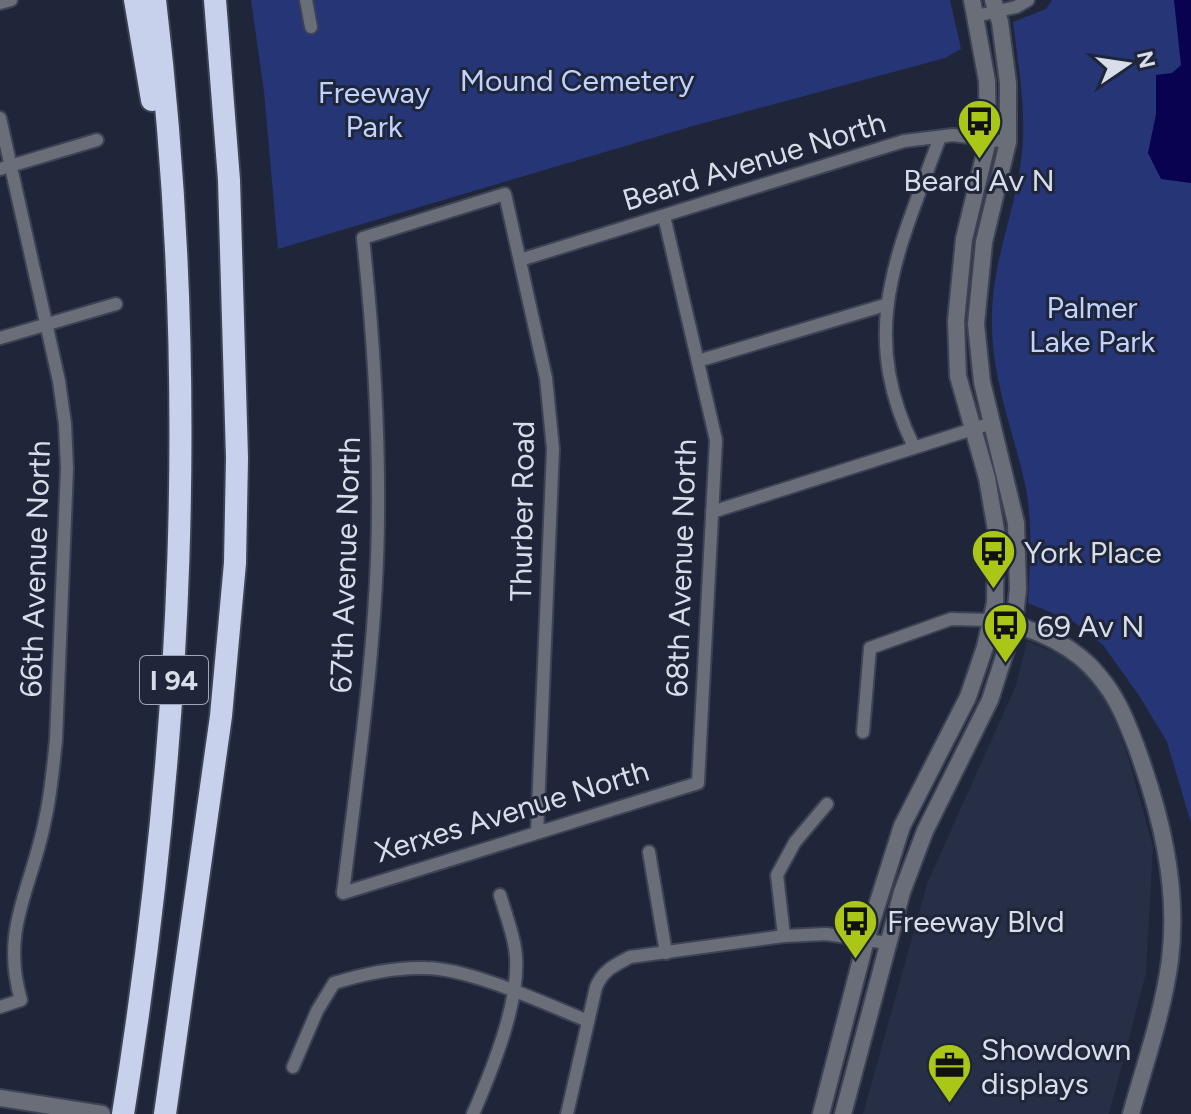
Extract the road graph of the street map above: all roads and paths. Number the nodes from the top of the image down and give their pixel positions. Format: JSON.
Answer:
{"nodes":[{"id":1,"x":11,"y":0,"type":"edge"},
{"id":2,"x":135,"y":0,"type":"edge"},
{"id":3,"x":155,"y":0,"type":"edge"},
{"id":4,"x":202,"y":0,"type":"edge"},
{"id":5,"x":215,"y":0,"type":"edge"},
{"id":6,"x":306,"y":0,"type":"edge"},
{"id":7,"x":1028,"y":0,"type":"edge"},
{"id":8,"x":0,"y":3,"type":"edge"},
{"id":9,"x":995,"y":6,"type":"edge"},
{"id":10,"x":974,"y":8,"type":"edge"},
{"id":11,"x":311,"y":27,"type":"dead end"},
{"id":12,"x":0,"y":118,"type":"edge"},
{"id":13,"x":940,"y":137,"type":"junction"},
{"id":14,"x":97,"y":140,"type":"dead end"},
{"id":15,"x":988,"y":140,"type":"junction"},
{"id":16,"x":1008,"y":142,"type":"junction"},
{"id":17,"x":6,"y":168,"type":"edge"},
{"id":18,"x":505,"y":194,"type":"joint"},
{"id":19,"x":664,"y":216,"type":"junction"},
{"id":20,"x":175,"y":244,"type":"junction"},
{"id":21,"x":520,"y":260,"type":"junction"},
{"id":22,"x":231,"y":267,"type":"junction"},
{"id":23,"x":116,"y":304,"type":"dead end"},
{"id":24,"x":885,"y":305,"type":"junction"},
{"id":25,"x":47,"y":323,"type":"junction"},
{"id":26,"x":0,"y":338,"type":"edge"},
{"id":27,"x":698,"y":361,"type":"junction"},
{"id":28,"x":992,"y":423,"type":"junction"},
{"id":29,"x":972,"y":429,"type":"junction"},
{"id":30,"x":914,"y":447,"type":"junction"},
{"id":31,"x":712,"y":512,"type":"junction"},
{"id":32,"x":992,"y":620,"type":"junction"},
{"id":33,"x":1014,"y":625,"type":"junction"},
{"id":34,"x":863,"y":732,"type":"dead end"},
{"id":35,"x":698,"y":783,"type":"joint"},
{"id":36,"x":827,"y":804,"type":"dead end"},
{"id":37,"x":537,"y":833,"type":"junction"},
{"id":38,"x":649,"y":852,"type":"dead end"},
{"id":39,"x":343,"y":893,"type":"joint"},
{"id":40,"x":500,"y":895,"type":"dead end"},
{"id":41,"x":784,"y":936,"type":"junction"},
{"id":42,"x":866,"y":940,"type":"junction"},
{"id":43,"x":887,"y":943,"type":"junction"},
{"id":44,"x":666,"y":953,"type":"junction"},
{"id":45,"x":515,"y":992,"type":"junction"},
{"id":46,"x":0,"y":1007,"type":"edge"},
{"id":47,"x":588,"y":1021,"type":"junction"},
{"id":48,"x":293,"y":1067,"type":"dead end"},
{"id":49,"x":0,"y":1098,"type":"edge"},
{"id":50,"x":102,"y":1114,"type":"edge"},
{"id":51,"x":123,"y":1114,"type":"edge"},
{"id":52,"x":165,"y":1114,"type":"edge"},
{"id":53,"x":473,"y":1114,"type":"edge"},
{"id":54,"x":567,"y":1114,"type":"edge"},
{"id":55,"x":821,"y":1114,"type":"edge"},
{"id":56,"x":843,"y":1114,"type":"edge"},
{"id":57,"x":1131,"y":1114,"type":"edge"}],
"edges":[{"from":1,"to":8,"type":"street"},
{"from":2,"to":20,"type":"highway"},
{"from":3,"to":20,"type":"highway","number":"I 94"},
{"from":4,"to":22,"type":"highway","number":"I 94"},
{"from":5,"to":22,"type":"highway"},
{"from":6,"to":11,"type":"street"},
{"from":7,"to":9,"type":"street"},
{"from":9,"to":10,"type":"street"},
{"from":9,"to":16,"type":"street"},
{"from":10,"to":15,"type":"street"},
{"from":12,"to":17,"type":"street","name":"66th Avenue North"},
{"from":13,"to":15,"type":"street","name":"Beard Avenue North"},
{"from":13,"to":19,"type":"street","name":"Beard Avenue North"},
{"from":13,"to":24,"type":"street"},
{"from":14,"to":17,"type":"street"},
{"from":15,"to":16,"type":"street","name":"Beard Avenue North"},
{"from":15,"to":29,"type":"street"},
{"from":16,"to":28,"type":"street"},
{"from":17,"to":25,"type":"street","name":"66th Avenue North"},
{"from":18,"to":21,"type":"street","name":"Thurber Road"},
{"from":18,"to":39,"type":"street","name":"67th Avenue North"},
{"from":19,"to":21,"type":"street","name":"Beard Avenue North"},
{"from":19,"to":27,"type":"street","name":"68th Avenue North"},
{"from":20,"to":51,"type":"highway","number":"I 94"},
{"from":21,"to":37,"type":"street","name":"Thurber Road"},
{"from":22,"to":52,"type":"highway","number":"I 94"},
{"from":23,"to":25,"type":"street"},
{"from":24,"to":27,"type":"street"},
{"from":24,"to":30,"type":"street"},
{"from":25,"to":26,"type":"street"},
{"from":25,"to":46,"type":"street","name":"66th Avenue North"},
{"from":27,"to":31,"type":"street","name":"68th Avenue North"},
{"from":28,"to":29,"type":"street"},
{"from":28,"to":33,"type":"street"},
{"from":29,"to":30,"type":"street"},
{"from":29,"to":32,"type":"street"},
{"from":30,"to":31,"type":"street"},
{"from":31,"to":35,"type":"street","name":"68th Avenue North"},
{"from":32,"to":33,"type":"street"},
{"from":32,"to":34,"type":"street"},
{"from":32,"to":42,"type":"street"},
{"from":33,"to":43,"type":"street"},
{"from":33,"to":57,"type":"street"},
{"from":35,"to":37,"type":"street","name":"Xerxes Avenue North"},
{"from":36,"to":41,"type":"street"},
{"from":37,"to":39,"type":"street","name":"Xerxes Avenue North"},
{"from":38,"to":44,"type":"street"},
{"from":40,"to":45,"type":"street"},
{"from":41,"to":42,"type":"street"},
{"from":41,"to":44,"type":"street"},
{"from":42,"to":43,"type":"street"},
{"from":42,"to":55,"type":"street"},
{"from":43,"to":56,"type":"street"},
{"from":44,"to":47,"type":"street"},
{"from":45,"to":47,"type":"street"},
{"from":45,"to":48,"type":"street"},
{"from":45,"to":53,"type":"street"},
{"from":47,"to":54,"type":"street"},
{"from":49,"to":50,"type":"street"}]}
